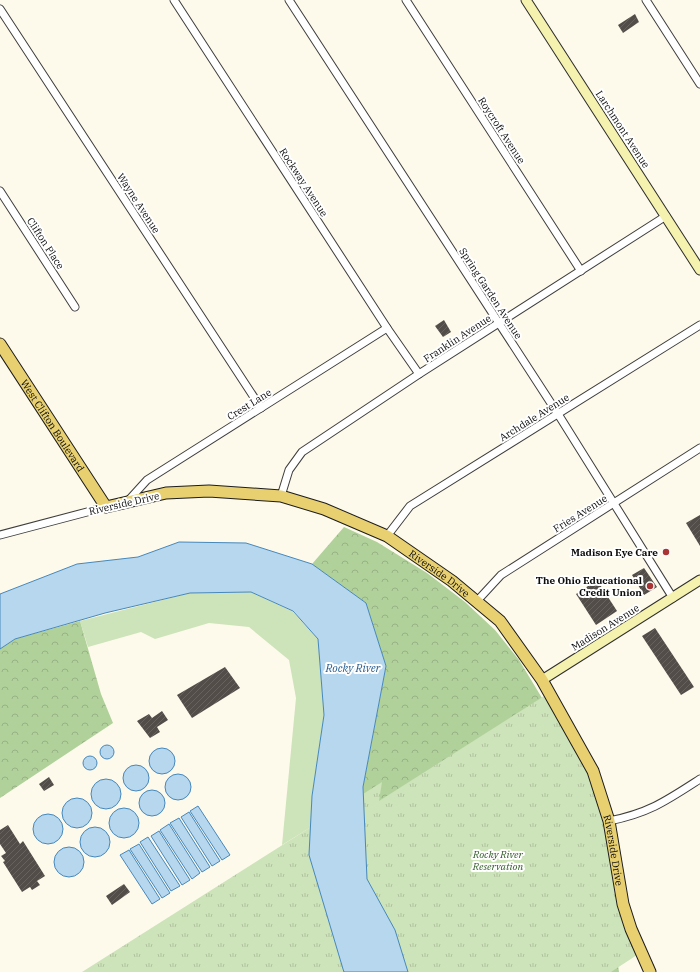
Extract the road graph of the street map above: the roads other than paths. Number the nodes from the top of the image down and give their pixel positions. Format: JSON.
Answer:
{"nodes":[{"id":1,"x":174,"y":0,"type":"edge"},
{"id":2,"x":289,"y":0,"type":"edge"},
{"id":3,"x":406,"y":0,"type":"edge"},
{"id":4,"x":526,"y":0,"type":"edge"},
{"id":5,"x":646,"y":0,"type":"edge"},
{"id":6,"x":0,"y":9,"type":"edge"},
{"id":7,"x":700,"y":84,"type":"edge"},
{"id":8,"x":0,"y":191,"type":"edge"},
{"id":9,"x":666,"y":216,"type":"junction"},
{"id":10,"x":700,"y":270,"type":"edge"},
{"id":11,"x":581,"y":271,"type":"junction"},
{"id":12,"x":75,"y":307,"type":"dead end"},
{"id":13,"x":498,"y":323,"type":"junction"},
{"id":14,"x":700,"y":324,"type":"edge"},
{"id":15,"x":386,"y":328,"type":"junction"},
{"id":16,"x":0,"y":344,"type":"edge"},
{"id":17,"x":418,"y":374,"type":"junction"},
{"id":18,"x":261,"y":408,"type":"junction"},
{"id":19,"x":558,"y":414,"type":"junction"},
{"id":20,"x":700,"y":448,"type":"edge"},
{"id":21,"x":281,"y":496,"type":"junction"},
{"id":22,"x":127,"y":502,"type":"junction"},
{"id":23,"x":614,"y":503,"type":"junction"},
{"id":24,"x":106,"y":507,"type":"junction"},
{"id":25,"x":0,"y":535,"type":"edge"},
{"id":26,"x":387,"y":536,"type":"junction"},
{"id":27,"x":700,"y":580,"type":"edge"},
{"id":28,"x":673,"y":598,"type":"junction"},
{"id":29,"x":477,"y":601,"type":"junction"},
{"id":30,"x":542,"y":680,"type":"junction"},
{"id":31,"x":700,"y":779,"type":"edge"},
{"id":32,"x":608,"y":821,"type":"junction"},
{"id":33,"x":650,"y":972,"type":"edge"}],
"edges":[{"from":1,"to":15,"type":"street","name":"Rockway Avenue"},
{"from":2,"to":13,"type":"street","name":"Spring Garden Avenue"},
{"from":3,"to":11,"type":"street","name":"Roycroft Avenue"},
{"from":4,"to":9,"type":"street","name":"Larchmont Avenue"},
{"from":5,"to":7,"type":"street"},
{"from":6,"to":18,"type":"street","name":"Wayne Avenue"},
{"from":8,"to":12,"type":"street","name":"Clifton Place"},
{"from":9,"to":10,"type":"street","name":"Larchmont Avenue"},
{"from":9,"to":11,"type":"street","name":"Franklin Avenue"},
{"from":11,"to":13,"type":"street","name":"Franklin Avenue"},
{"from":13,"to":17,"type":"street","name":"Franklin Avenue"},
{"from":13,"to":19,"type":"street","name":"Spring Garden Avenue"},
{"from":14,"to":19,"type":"street","name":"Archdale Avenue"},
{"from":15,"to":17,"type":"street","name":"Rockway Avenue"},
{"from":15,"to":18,"type":"street","name":"Crest Lane"},
{"from":16,"to":24,"type":"main road","name":"West Clifton Boulevard"},
{"from":17,"to":21,"type":"street","name":"Franklin Avenue"},
{"from":18,"to":22,"type":"street","name":"Crest Lane"},
{"from":19,"to":23,"type":"street","name":"Spring Garden Avenue"},
{"from":19,"to":26,"type":"street","name":"Archdale Avenue"},
{"from":20,"to":23,"type":"street","name":"Fries Avenue"},
{"from":21,"to":22,"type":"main road","name":"Riverside Drive"},
{"from":21,"to":26,"type":"main road","name":"Riverside Drive"},
{"from":22,"to":24,"type":"main road","name":"Riverside Drive"},
{"from":23,"to":28,"type":"street","name":"Spring Garden Avenue"},
{"from":23,"to":29,"type":"street","name":"Fries Avenue"},
{"from":24,"to":25,"type":"street","name":"Riverside Drive"},
{"from":26,"to":29,"type":"main road","name":"Riverside Drive"},
{"from":27,"to":28,"type":"street","name":"Madison Avenue"},
{"from":28,"to":30,"type":"street","name":"Madison Avenue"},
{"from":29,"to":30,"type":"main road","name":"Riverside Drive"},
{"from":30,"to":32,"type":"main road","name":"Riverside Drive"},
{"from":31,"to":32,"type":"street"},
{"from":32,"to":33,"type":"main road","name":"Riverside Drive"}]}
